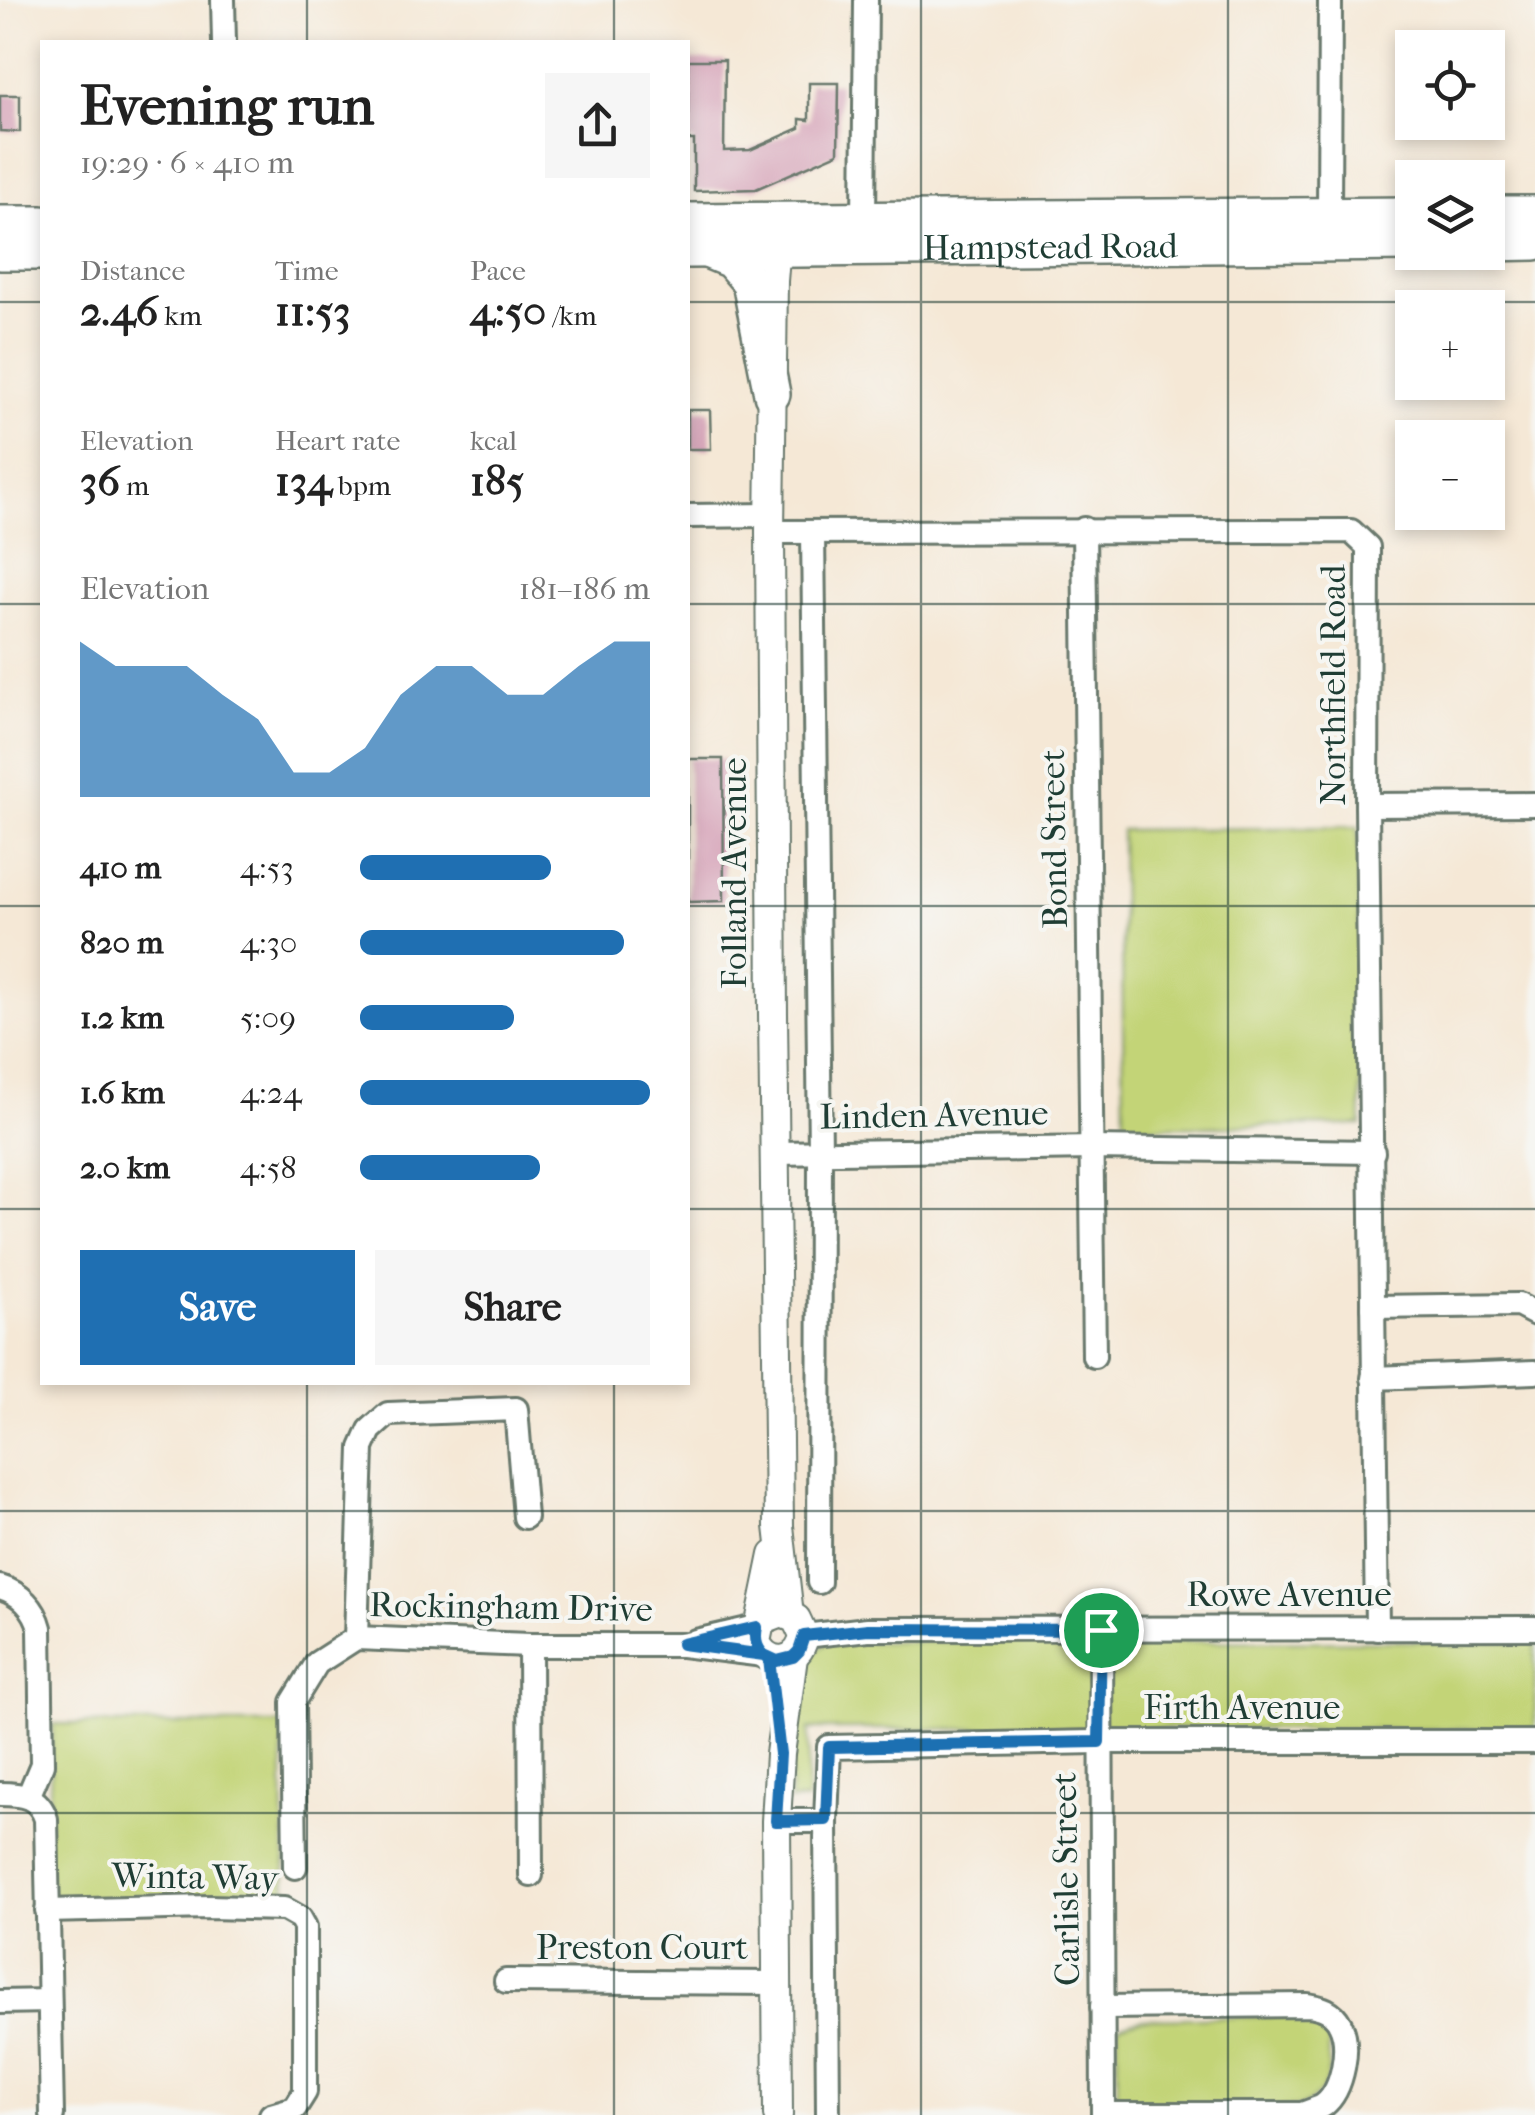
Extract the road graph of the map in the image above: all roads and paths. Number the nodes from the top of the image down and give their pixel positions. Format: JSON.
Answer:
{"nodes":[{"id":1,"x":223,"y":0,"type":"edge"},
{"id":2,"x":866,"y":0,"type":"edge"},
{"id":3,"x":1330,"y":0,"type":"edge"},
{"id":4,"x":224,"y":40,"type":"edge"},
{"id":5,"x":1505,"y":214,"type":"edge"},
{"id":6,"x":1535,"y":214,"type":"edge"},
{"id":7,"x":1395,"y":218,"type":"edge"},
{"id":8,"x":864,"y":220,"type":"junction"},
{"id":9,"x":0,"y":224,"type":"edge"},
{"id":10,"x":40,"y":224,"type":"edge"},
{"id":11,"x":1329,"y":230,"type":"junction"},
{"id":12,"x":777,"y":235,"type":"junction"},
{"id":13,"x":694,"y":240,"type":"edge"},
{"id":14,"x":1395,"y":240,"type":"edge"},
{"id":15,"x":1505,"y":242,"type":"edge"},
{"id":16,"x":1535,"y":242,"type":"edge"},
{"id":17,"x":0,"y":252,"type":"edge"},
{"id":18,"x":40,"y":252,"type":"edge"},
{"id":19,"x":772,"y":394,"type":"junction"},
{"id":20,"x":690,"y":516,"type":"edge"},
{"id":21,"x":770,"y":523,"type":"junction"},
{"id":22,"x":1084,"y":529,"type":"junction"},
{"id":23,"x":814,"y":532,"type":"junction"},
{"id":24,"x":1535,"y":804,"type":"edge"},
{"id":25,"x":1367,"y":805,"type":"junction"},
{"id":26,"x":1094,"y":1148,"type":"junction"},
{"id":27,"x":820,"y":1152,"type":"junction"},
{"id":28,"x":1373,"y":1152,"type":"junction"},
{"id":29,"x":776,"y":1153,"type":"junction"},
{"id":30,"x":1373,"y":1307,"type":"junction"},
{"id":31,"x":1535,"y":1314,"type":"edge"},
{"id":32,"x":1094,"y":1356,"type":"dead end"},
{"id":33,"x":1535,"y":1372,"type":"edge"},
{"id":34,"x":1373,"y":1378,"type":"junction"},
{"id":35,"x":525,"y":1517,"type":"dead end"},
{"id":36,"x":819,"y":1582,"type":"dead end"},
{"id":37,"x":0,"y":1587,"type":"edge"},
{"id":38,"x":1535,"y":1628,"type":"edge"},
{"id":39,"x":1377,"y":1629,"type":"junction"},
{"id":40,"x":1101,"y":1630,"type":"junction"},
{"id":41,"x":356,"y":1638,"type":"junction"},
{"id":42,"x":777,"y":1638,"type":"junction"},
{"id":43,"x":530,"y":1645,"type":"junction"},
{"id":44,"x":1099,"y":1742,"type":"junction"},
{"id":45,"x":1535,"y":1742,"type":"edge"},
{"id":46,"x":0,"y":1794,"type":"edge"},
{"id":47,"x":28,"y":1796,"type":"junction"},
{"id":48,"x":826,"y":1820,"type":"junction"},
{"id":49,"x":776,"y":1821,"type":"junction"},
{"id":50,"x":295,"y":1868,"type":"dead end"},
{"id":51,"x":531,"y":1876,"type":"dead end"},
{"id":52,"x":47,"y":1911,"type":"junction"},
{"id":53,"x":506,"y":1981,"type":"dead end"},
{"id":54,"x":776,"y":1983,"type":"junction"},
{"id":55,"x":49,"y":2001,"type":"junction"},
{"id":56,"x":0,"y":2002,"type":"edge"},
{"id":57,"x":1102,"y":2006,"type":"junction"},
{"id":58,"x":52,"y":2115,"type":"edge"},
{"id":59,"x":271,"y":2115,"type":"edge"},
{"id":60,"x":778,"y":2115,"type":"edge"},
{"id":61,"x":828,"y":2115,"type":"edge"},
{"id":62,"x":1103,"y":2115,"type":"edge"}],
"edges":[{"from":1,"to":4,"type":"street"},
{"from":2,"to":8,"type":"street"},
{"from":3,"to":11,"type":"street"},
{"from":5,"to":6,"type":"highway"},
{"from":7,"to":11,"type":"highway","name":"Hampstead Road"},
{"from":8,"to":11,"type":"highway","name":"Hampstead Road"},
{"from":8,"to":12,"type":"highway","name":"Hampstead Road"},
{"from":9,"to":10,"type":"highway"},
{"from":11,"to":12,"type":"highway","name":"Hampstead Road"},
{"from":11,"to":14,"type":"highway","name":"Hampstead Road"},
{"from":12,"to":13,"type":"highway","name":"Hampstead Road"},
{"from":12,"to":19,"type":"street","name":"Folland Avenue"},
{"from":13,"to":19,"type":"highway"},
{"from":15,"to":16,"type":"highway"},
{"from":17,"to":18,"type":"highway"},
{"from":19,"to":21,"type":"street","name":"Folland Avenue"},
{"from":20,"to":21,"type":"street","name":"Northfield Road"},
{"from":21,"to":23,"type":"street","name":"Northfield Road"},
{"from":21,"to":29,"type":"street","name":"Folland Avenue"},
{"from":22,"to":23,"type":"street","name":"Northfield Road"},
{"from":22,"to":25,"type":"street","name":"Northfield Road"},
{"from":22,"to":26,"type":"street","name":"Bond Street"},
{"from":23,"to":27,"type":"street"},
{"from":24,"to":25,"type":"street"},
{"from":25,"to":28,"type":"street","name":"Northfield Road"},
{"from":26,"to":27,"type":"street","name":"Linden Avenue"},
{"from":26,"to":28,"type":"street","name":"Linden Avenue"},
{"from":26,"to":32,"type":"street","name":"Linden Avenue"},
{"from":27,"to":29,"type":"street","name":"Linden Avenue"},
{"from":27,"to":36,"type":"street"},
{"from":28,"to":30,"type":"street","name":"Northfield Road"},
{"from":29,"to":42,"type":"street","name":"Folland Avenue"},
{"from":30,"to":31,"type":"street"},
{"from":30,"to":34,"type":"street","name":"Northfield Road"},
{"from":33,"to":34,"type":"street"},
{"from":34,"to":39,"type":"street","name":"Northfield Road"},
{"from":35,"to":41,"type":"street"},
{"from":37,"to":47,"type":"street"},
{"from":38,"to":39,"type":"street","name":"Rowe Avenue"},
{"from":39,"to":40,"type":"street","name":"Rowe Avenue"},
{"from":40,"to":42,"type":"street","name":"Rowe Avenue"},
{"from":40,"to":44,"type":"street","name":"Carlisle Street"},
{"from":41,"to":43,"type":"street","name":"Rockingham Drive"},
{"from":41,"to":50,"type":"street","name":"Rockingham Drive"},
{"from":42,"to":43,"type":"street","name":"Rockingham Drive"},
{"from":42,"to":49,"type":"street","name":"Folland Avenue"},
{"from":43,"to":51,"type":"street"},
{"from":44,"to":45,"type":"street","name":"Firth Avenue"},
{"from":44,"to":48,"type":"street","name":"Firth Avenue"},
{"from":44,"to":57,"type":"street","name":"Carlisle Street"},
{"from":46,"to":47,"type":"street"},
{"from":47,"to":52,"type":"street"},
{"from":48,"to":49,"type":"street"},
{"from":48,"to":61,"type":"street"},
{"from":49,"to":54,"type":"street","name":"Folland Avenue"},
{"from":52,"to":55,"type":"street"},
{"from":52,"to":59,"type":"street","name":"Winta Way"},
{"from":53,"to":54,"type":"street","name":"Preston Court"},
{"from":54,"to":60,"type":"street","name":"Folland Avenue"},
{"from":55,"to":56,"type":"street"},
{"from":55,"to":58,"type":"street"},
{"from":57,"to":62,"type":"street","name":"Carlisle Street"},
{"from":57,"to":62,"type":"street","name":"Carlisle Street"}]}
